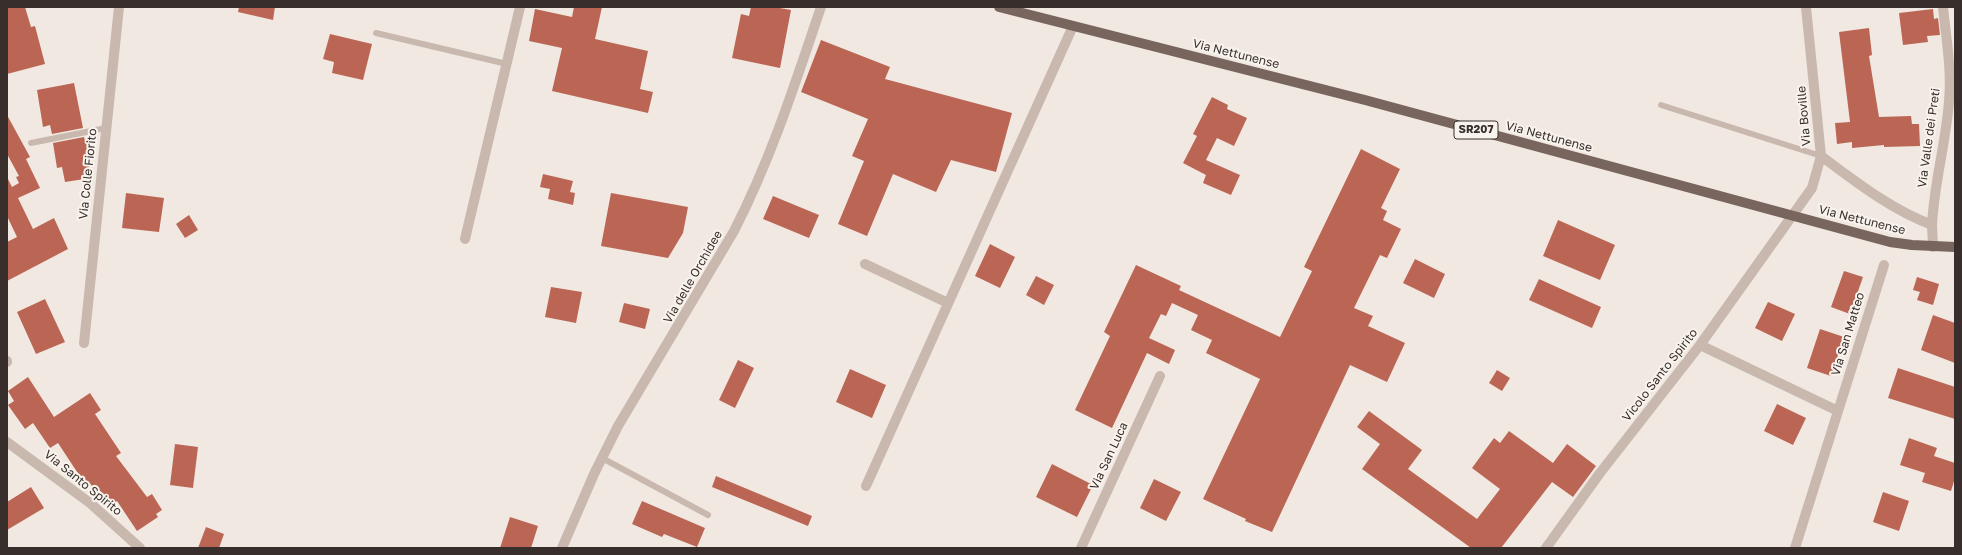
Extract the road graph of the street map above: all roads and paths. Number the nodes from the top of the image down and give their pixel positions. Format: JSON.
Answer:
{"nodes":[{"id":1,"x":119,"y":7,"type":"edge"},
{"id":2,"x":520,"y":7,"type":"edge"},
{"id":3,"x":821,"y":7,"type":"edge"},
{"id":4,"x":999,"y":7,"type":"edge"},
{"id":5,"x":1806,"y":7,"type":"edge"},
{"id":6,"x":1943,"y":7,"type":"edge"},
{"id":7,"x":1073,"y":26,"type":"junction"},
{"id":8,"x":376,"y":33,"type":"dead end"},
{"id":9,"x":507,"y":64,"type":"junction"},
{"id":10,"x":1661,"y":105,"type":"dead end"},
{"id":11,"x":106,"y":128,"type":"junction"},
{"id":12,"x":31,"y":144,"type":"dead end"},
{"id":13,"x":1820,"y":156,"type":"junction"},
{"id":14,"x":1791,"y":215,"type":"junction"},
{"id":15,"x":1932,"y":225,"type":"junction"},
{"id":16,"x":466,"y":239,"type":"dead end"},
{"id":17,"x":1933,"y":246,"type":"junction"},
{"id":18,"x":1955,"y":247,"type":"edge"},
{"id":19,"x":865,"y":264,"type":"dead end"},
{"id":20,"x":1884,"y":265,"type":"dead end"},
{"id":21,"x":948,"y":303,"type":"junction"},
{"id":22,"x":84,"y":343,"type":"dead end"},
{"id":23,"x":1700,"y":345,"type":"junction"},
{"id":24,"x":1160,"y":376,"type":"dead end"},
{"id":25,"x":1838,"y":412,"type":"junction"},
{"id":26,"x":7,"y":442,"type":"edge"},
{"id":27,"x":602,"y":458,"type":"junction"},
{"id":28,"x":866,"y":486,"type":"dead end"},
{"id":29,"x":708,"y":515,"type":"dead end"},
{"id":30,"x":140,"y":548,"type":"edge"},
{"id":31,"x":562,"y":548,"type":"edge"},
{"id":32,"x":1081,"y":548,"type":"edge"},
{"id":33,"x":1546,"y":548,"type":"edge"},
{"id":34,"x":1795,"y":548,"type":"edge"}],
"edges":[{"from":1,"to":11,"type":"street","name":"Via Colle Fiorito"},
{"from":2,"to":9,"type":"street"},
{"from":3,"to":27,"type":"street","name":"Via delle Orchidee"},
{"from":4,"to":7,"type":"main road","name":"Via Nettunense","number":"SR207"},
{"from":5,"to":13,"type":"street","name":"Via Boville"},
{"from":6,"to":15,"type":"street","name":"Via Valle dei Preti"},
{"from":7,"to":14,"type":"main road","name":"Via Nettunense","number":"SR207"},
{"from":7,"to":21,"type":"street"},
{"from":8,"to":9,"type":"lane"},
{"from":9,"to":16,"type":"street"},
{"from":10,"to":13,"type":"lane"},
{"from":11,"to":12,"type":"lane"},
{"from":11,"to":22,"type":"street","name":"Via Colle Fiorito"},
{"from":13,"to":14,"type":"street","name":"Via Boville"},
{"from":13,"to":15,"type":"street"},
{"from":14,"to":17,"type":"main road","name":"Via Nettunense","number":"SR207"},
{"from":14,"to":23,"type":"street","name":"Vicolo Santo Spirito"},
{"from":15,"to":17,"type":"street","name":"Via Valle dei Preti"},
{"from":17,"to":18,"type":"main road","name":"Via Nettunense","number":"SR207"},
{"from":19,"to":21,"type":"street"},
{"from":20,"to":25,"type":"street","name":"Via San Matteo"},
{"from":21,"to":28,"type":"street"},
{"from":23,"to":25,"type":"street"},
{"from":23,"to":33,"type":"street","name":"Vicolo Santo Spirito"},
{"from":24,"to":32,"type":"street","name":"Via San Luca"},
{"from":25,"to":34,"type":"street","name":"Via San Matteo"},
{"from":26,"to":30,"type":"street","name":"Via Santo Spirito"},
{"from":27,"to":29,"type":"lane"},
{"from":27,"to":31,"type":"street","name":"Via delle Orchidee"}]}
